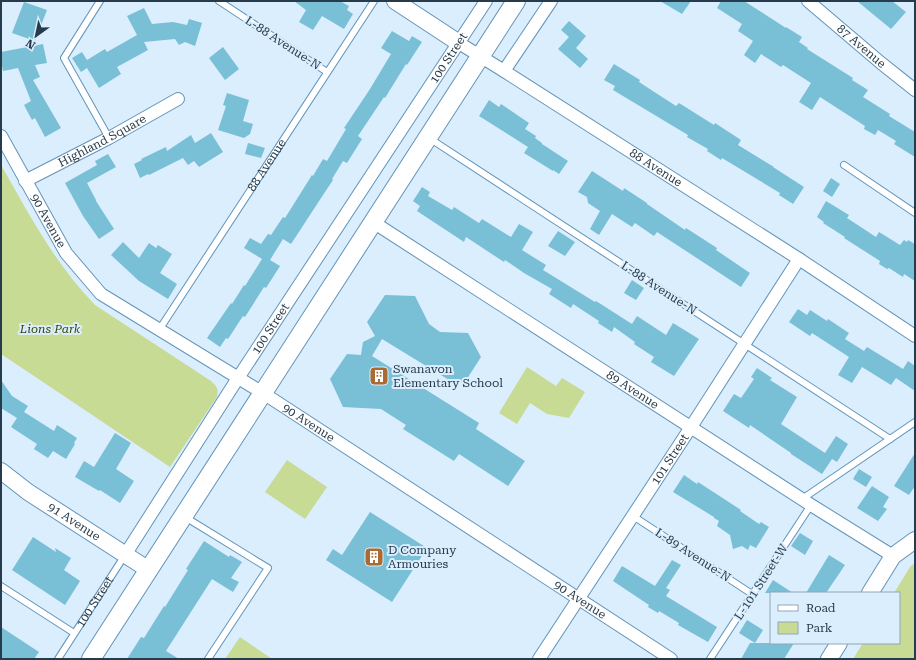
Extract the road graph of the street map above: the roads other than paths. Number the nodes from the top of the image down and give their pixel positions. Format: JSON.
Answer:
{"nodes":[{"id":1,"x":100,"y":1,"type":"edge"},
{"id":2,"x":219,"y":1,"type":"edge"},
{"id":3,"x":374,"y":1,"type":"edge"},
{"id":4,"x":395,"y":1,"type":"edge"},
{"id":5,"x":486,"y":1,"type":"edge"},
{"id":6,"x":516,"y":1,"type":"edge"},
{"id":7,"x":551,"y":1,"type":"edge"},
{"id":8,"x":808,"y":1,"type":"edge"},
{"id":9,"x":458,"y":43,"type":"junction"},
{"id":10,"x":481,"y":56,"type":"junction"},
{"id":11,"x":504,"y":71,"type":"junction"},
{"id":12,"x":327,"y":72,"type":"junction"},
{"id":13,"x":915,"y":90,"type":"edge"},
{"id":14,"x":178,"y":99,"type":"dead end"},
{"id":15,"x":1,"y":136,"type":"edge"},
{"id":16,"x":108,"y":138,"type":"junction"},
{"id":17,"x":428,"y":138,"type":"junction"},
{"id":18,"x":844,"y":164,"type":"dead end"},
{"id":19,"x":25,"y":181,"type":"junction"},
{"id":20,"x":915,"y":213,"type":"edge"},
{"id":21,"x":373,"y":222,"type":"junction"},
{"id":22,"x":799,"y":259,"type":"junction"},
{"id":23,"x":159,"y":330,"type":"junction"},
{"id":24,"x":915,"y":336,"type":"edge"},
{"id":25,"x":744,"y":344,"type":"junction"},
{"id":26,"x":238,"y":378,"type":"junction"},
{"id":27,"x":263,"y":393,"type":"junction"},
{"id":28,"x":915,"y":422,"type":"edge"},
{"id":29,"x":691,"y":427,"type":"junction"},
{"id":30,"x":890,"y":439,"type":"junction"},
{"id":31,"x":1,"y":471,"type":"edge"},
{"id":32,"x":807,"y":502,"type":"junction"},
{"id":33,"x":184,"y":516,"type":"junction"},
{"id":34,"x":633,"y":516,"type":"junction"},
{"id":35,"x":915,"y":540,"type":"edge"},
{"id":36,"x":125,"y":555,"type":"junction"},
{"id":37,"x":893,"y":556,"type":"junction"},
{"id":38,"x":149,"y":570,"type":"junction"},
{"id":39,"x":1,"y":586,"type":"edge"},
{"id":40,"x":871,"y":592,"type":"edge"},
{"id":41,"x":752,"y":594,"type":"junction"},
{"id":42,"x":578,"y":599,"type":"junction"},
{"id":43,"x":74,"y":633,"type":"junction"},
{"id":44,"x":838,"y":644,"type":"edge"},
{"id":45,"x":95,"y":656,"type":"edge"},
{"id":46,"x":58,"y":659,"type":"edge"},
{"id":47,"x":208,"y":659,"type":"edge"},
{"id":48,"x":539,"y":659,"type":"edge"},
{"id":49,"x":671,"y":659,"type":"edge"},
{"id":50,"x":710,"y":659,"type":"edge"},
{"id":51,"x":829,"y":659,"type":"edge"}],
"edges":[{"from":1,"to":16,"type":"lane"},
{"from":2,"to":12,"type":"lane","name":"L-88 Avenue-N"},
{"from":3,"to":12,"type":"lane","name":"88 Avenue"},
{"from":4,"to":9,"type":"street","name":"88 Avenue"},
{"from":5,"to":9,"type":"street","name":"100 Street"},
{"from":6,"to":10,"type":"main road"},
{"from":7,"to":11,"type":"street"},
{"from":8,"to":13,"type":"street","name":"87 Avenue"},
{"from":9,"to":10,"type":"street","name":"88 Avenue"},
{"from":9,"to":26,"type":"street","name":"100 Street"},
{"from":10,"to":11,"type":"street","name":"88 Avenue"},
{"from":10,"to":17,"type":"main road"},
{"from":11,"to":22,"type":"street","name":"88 Avenue"},
{"from":12,"to":23,"type":"lane","name":"88 Avenue"},
{"from":14,"to":16,"type":"street","name":"Highland Square"},
{"from":15,"to":19,"type":"street","name":"90 Avenue"},
{"from":16,"to":19,"type":"street","name":"Highland Square"},
{"from":17,"to":21,"type":"main road"},
{"from":17,"to":25,"type":"lane","name":"L-88 Avenue-N"},
{"from":18,"to":20,"type":"lane"},
{"from":19,"to":23,"type":"street","name":"90 Avenue"},
{"from":21,"to":27,"type":"main road"},
{"from":21,"to":29,"type":"street","name":"89 Avenue"},
{"from":22,"to":24,"type":"street","name":"88 Avenue"},
{"from":22,"to":25,"type":"street","name":"101 Street"},
{"from":23,"to":26,"type":"street","name":"90 Avenue"},
{"from":25,"to":29,"type":"street","name":"101 Street"},
{"from":25,"to":30,"type":"lane","name":"L-88 Avenue-N"},
{"from":26,"to":27,"type":"street","name":"90 Avenue"},
{"from":26,"to":36,"type":"street","name":"100 Street"},
{"from":27,"to":33,"type":"main road"},
{"from":27,"to":42,"type":"street","name":"90 Avenue"},
{"from":28,"to":30,"type":"lane","name":"L-101 Street-W"},
{"from":29,"to":32,"type":"street","name":"89 Avenue"},
{"from":29,"to":34,"type":"street","name":"101 Street"},
{"from":30,"to":32,"type":"lane","name":"L-101 Street-W"},
{"from":31,"to":36,"type":"street","name":"91 Avenue"},
{"from":32,"to":37,"type":"street","name":"89 Avenue"},
{"from":32,"to":41,"type":"lane","name":"L-101 Street-W"},
{"from":33,"to":38,"type":"main road"},
{"from":33,"to":47,"type":"lane"},
{"from":34,"to":41,"type":"lane","name":"L-89 Avenue-N"},
{"from":34,"to":42,"type":"street","name":"101 Street"},
{"from":35,"to":37,"type":"street"},
{"from":36,"to":38,"type":"street","name":"91 Avenue"},
{"from":36,"to":43,"type":"lane","name":"100 Street"},
{"from":37,"to":40,"type":"street"},
{"from":38,"to":45,"type":"main road"},
{"from":39,"to":43,"type":"lane"},
{"from":41,"to":50,"type":"lane","name":"L-101 Street-W"},
{"from":42,"to":48,"type":"street","name":"101 Street"},
{"from":42,"to":49,"type":"street","name":"90 Avenue"},
{"from":43,"to":46,"type":"lane","name":"100 Street"},
{"from":44,"to":51,"type":"street"}]}
